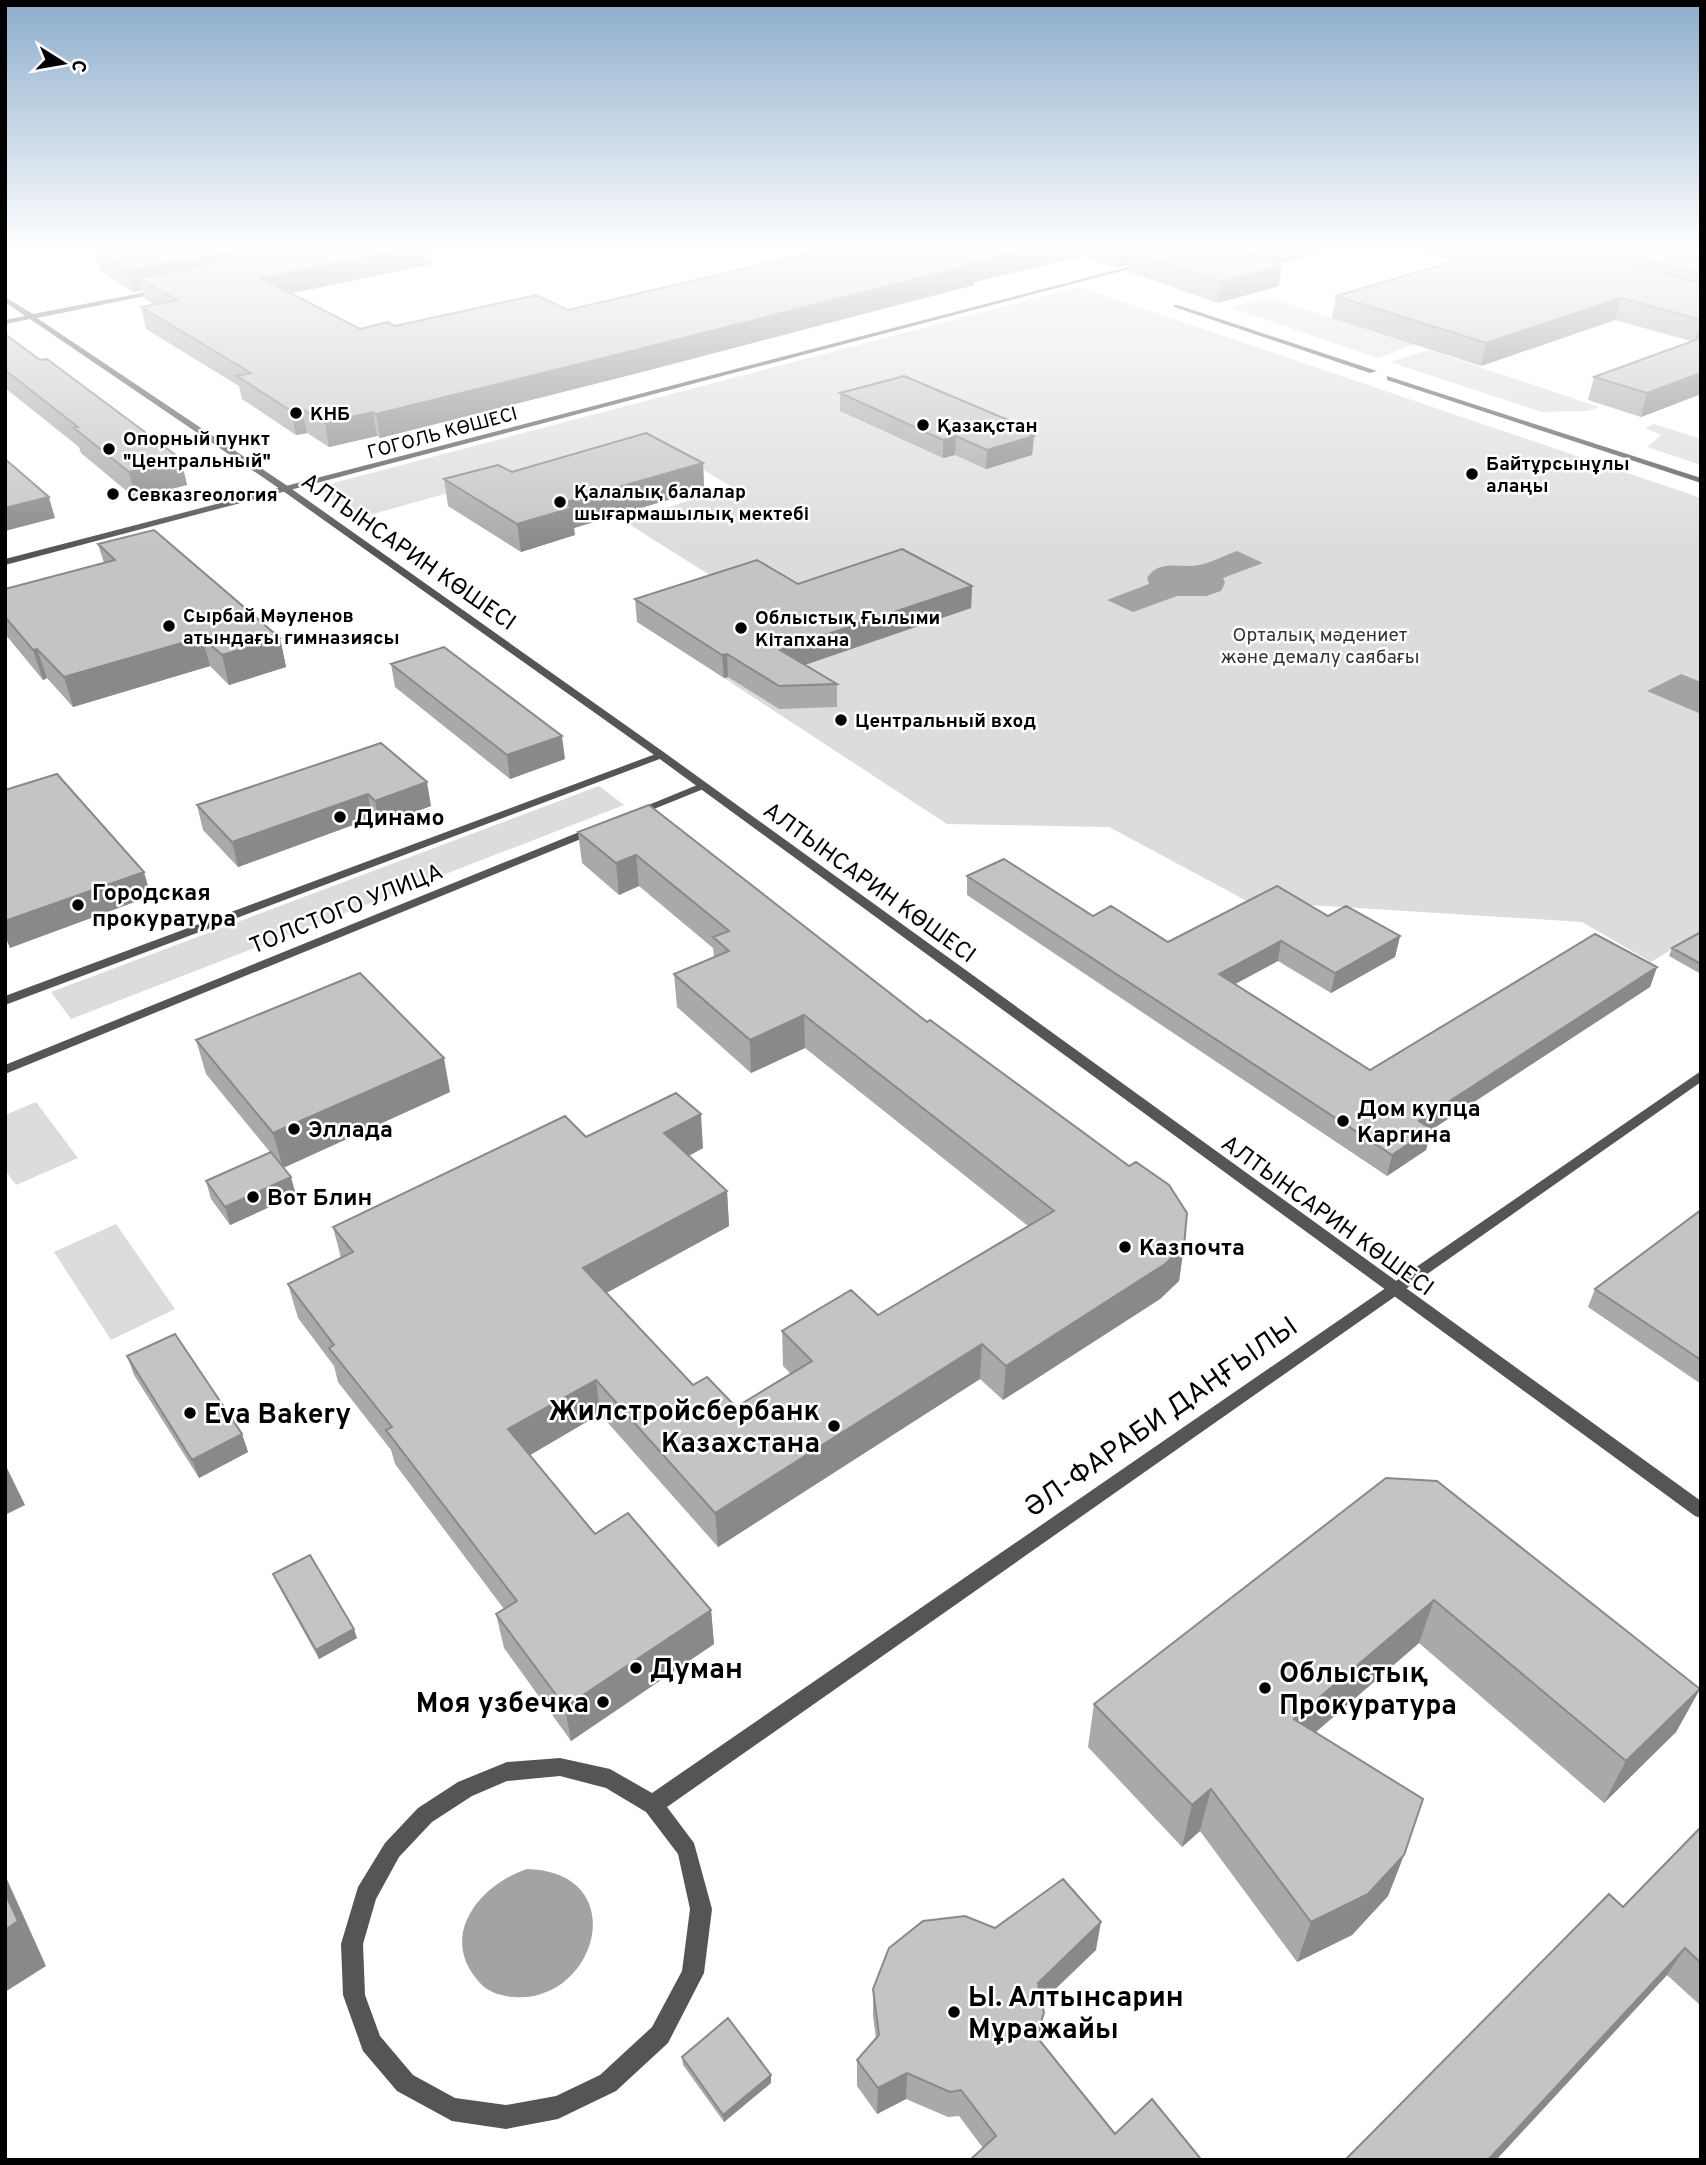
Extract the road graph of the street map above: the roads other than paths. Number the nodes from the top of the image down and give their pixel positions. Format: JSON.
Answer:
{"nodes":[{"id":1,"x":80,"y":348,"type":"edge"},
{"id":2,"x":824,"y":348,"type":"edge"},
{"id":3,"x":1303,"y":348,"type":"edge"},
{"id":4,"x":1701,"y":481,"type":"edge"},
{"id":5,"x":286,"y":489,"type":"junction"},
{"id":6,"x":5,"y":562,"type":"edge"},
{"id":7,"x":661,"y":755,"type":"junction"},
{"id":8,"x":702,"y":786,"type":"junction"},
{"id":9,"x":5,"y":1001,"type":"edge"},
{"id":10,"x":5,"y":1070,"type":"edge"},
{"id":11,"x":1701,"y":1075,"type":"edge"},
{"id":12,"x":1394,"y":1289,"type":"junction"},
{"id":13,"x":1701,"y":1511,"type":"edge"},
{"id":14,"x":653,"y":1805,"type":"junction"}],
"edges":[{"from":1,"to":5,"type":"street","name":"АЛТЫНСАРИН КӨШЕСІ"},
{"from":2,"to":5,"type":"street","name":"ГОГОЛЬ КӨШЕСІ"},
{"from":3,"to":4,"type":"street"},
{"from":5,"to":6,"type":"street","name":"ГОГОЛЬ КӨШЕСІ"},
{"from":5,"to":7,"type":"street","name":"АЛТЫНСАРИН КӨШЕСІ"},
{"from":7,"to":8,"type":"street","name":"АЛТЫНСАРИН КӨШЕСІ"},
{"from":7,"to":9,"type":"street","name":"ТОЛСТОГО УЛИЦА"},
{"from":8,"to":10,"type":"street","name":"ТОЛСТОГО УЛИЦА"},
{"from":8,"to":12,"type":"street","name":"АЛТЫНСАРИН КӨШЕСІ"},
{"from":11,"to":12,"type":"street","name":"ӘЛ-ФАРАБИ ДАҢҒЫЛЫ"},
{"from":12,"to":13,"type":"street","name":"АЛТЫНСАРИН КӨШЕСІ"},
{"from":12,"to":14,"type":"street","name":"ӘЛ-ФАРАБИ ДАҢҒЫЛЫ"},
{"from":14,"to":14,"type":"street"}]}
